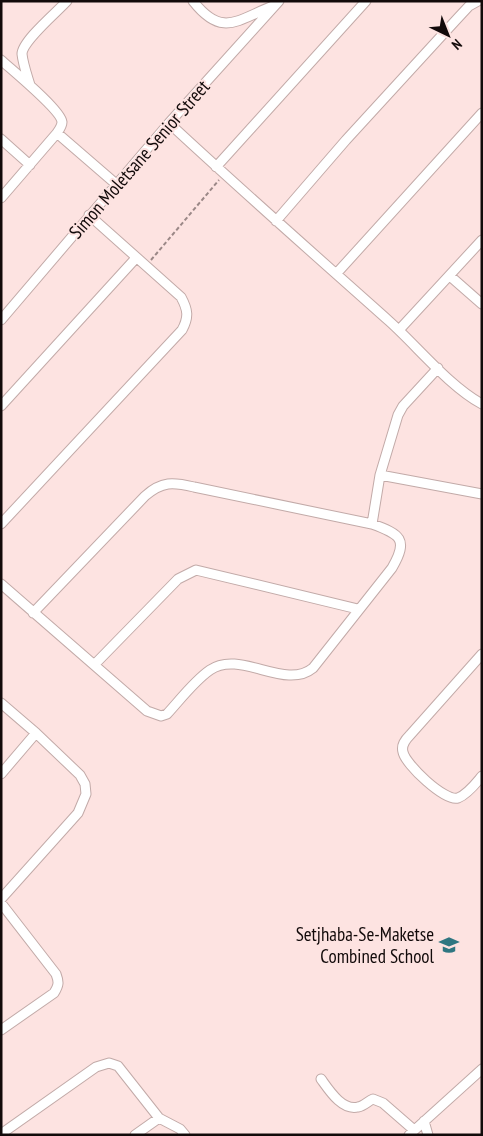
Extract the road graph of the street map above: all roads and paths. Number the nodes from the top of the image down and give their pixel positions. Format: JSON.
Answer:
{"nodes":[{"id":1,"x":67,"y":1,"type":"edge"},
{"id":2,"x":193,"y":1,"type":"edge"},
{"id":3,"x":366,"y":1,"type":"edge"},
{"id":4,"x":478,"y":1,"type":"edge"},
{"id":5,"x":278,"y":3,"type":"edge"},
{"id":6,"x":1,"y":60,"type":"edge"},
{"id":7,"x":30,"y":85,"type":"junction"},
{"id":8,"x":482,"y":113,"type":"edge"},
{"id":9,"x":169,"y":123,"type":"junction"},
{"id":10,"x":57,"y":133,"type":"junction"},
{"id":11,"x":1,"y":139,"type":"edge"},
{"id":12,"x":30,"y":164,"type":"junction"},
{"id":13,"x":216,"y":167,"type":"junction"},
{"id":14,"x":224,"y":174,"type":"junction"},
{"id":15,"x":116,"y":184,"type":"junction"},
{"id":16,"x":1,"y":198,"type":"edge"},
{"id":17,"x":89,"y":216,"type":"junction"},
{"id":18,"x":276,"y":221,"type":"junction"},
{"id":19,"x":482,"y":240,"type":"edge"},
{"id":20,"x":136,"y":258,"type":"junction"},
{"id":21,"x":146,"y":266,"type":"junction"},
{"id":22,"x":336,"y":274,"type":"junction"},
{"id":23,"x":450,"y":276,"type":"junction"},
{"id":24,"x":482,"y":304,"type":"edge"},
{"id":25,"x":1,"y":320,"type":"edge"},
{"id":26,"x":399,"y":330,"type":"junction"},
{"id":27,"x":438,"y":368,"type":"junction"},
{"id":28,"x":482,"y":404,"type":"edge"},
{"id":29,"x":1,"y":406,"type":"edge"},
{"id":30,"x":380,"y":475,"type":"junction"},
{"id":31,"x":482,"y":494,"type":"edge"},
{"id":32,"x":1,"y":524,"type":"edge"},
{"id":33,"x":372,"y":524,"type":"junction"},
{"id":34,"x":1,"y":584,"type":"edge"},
{"id":35,"x":358,"y":609,"type":"junction"},
{"id":36,"x":33,"y":613,"type":"junction"},
{"id":37,"x":482,"y":654,"type":"edge"},
{"id":38,"x":94,"y":665,"type":"junction"},
{"id":39,"x":1,"y":703,"type":"edge"},
{"id":40,"x":36,"y":733,"type":"junction"},
{"id":41,"x":1,"y":774,"type":"edge"},
{"id":42,"x":482,"y":776,"type":"edge"},
{"id":43,"x":1,"y":899,"type":"edge"},
{"id":44,"x":1,"y":904,"type":"edge"},
{"id":45,"x":1,"y":1030,"type":"edge"},
{"id":46,"x":482,"y":1069,"type":"edge"},
{"id":47,"x":321,"y":1079,"type":"dead end"},
{"id":48,"x":159,"y":1118,"type":"junction"},
{"id":49,"x":424,"y":1121,"type":"junction"},
{"id":50,"x":412,"y":1132,"type":"edge"},
{"id":51,"x":1,"y":1134,"type":"edge"},
{"id":52,"x":135,"y":1135,"type":"edge"},
{"id":53,"x":185,"y":1135,"type":"edge"},
{"id":54,"x":428,"y":1135,"type":"edge"}],
"edges":[{"from":1,"to":7,"type":"street"},
{"from":2,"to":5,"type":"street"},
{"from":3,"to":13,"type":"street"},
{"from":4,"to":18,"type":"street"},
{"from":5,"to":9,"type":"street","name":"Simon Moletsane Senior Street"},
{"from":6,"to":7,"type":"street"},
{"from":7,"to":10,"type":"street"},
{"from":8,"to":22,"type":"street"},
{"from":9,"to":13,"type":"street"},
{"from":9,"to":15,"type":"street","name":"Simon Moletsane Senior Street"},
{"from":10,"to":12,"type":"street"},
{"from":10,"to":15,"type":"street"},
{"from":11,"to":12,"type":"street"},
{"from":12,"to":16,"type":"street"},
{"from":13,"to":14,"type":"street"},
{"from":14,"to":18,"type":"street"},
{"from":14,"to":21,"type":"path"},
{"from":15,"to":17,"type":"street","name":"Simon Moletsane Senior Street"},
{"from":17,"to":20,"type":"street"},
{"from":17,"to":25,"type":"street","name":"Simon Moletsane Senior Street"},
{"from":18,"to":22,"type":"street"},
{"from":19,"to":23,"type":"street"},
{"from":20,"to":21,"type":"street"},
{"from":20,"to":29,"type":"street"},
{"from":21,"to":32,"type":"street"},
{"from":22,"to":26,"type":"street"},
{"from":23,"to":24,"type":"street"},
{"from":23,"to":26,"type":"street"},
{"from":26,"to":27,"type":"street"},
{"from":27,"to":28,"type":"street"},
{"from":27,"to":30,"type":"street"},
{"from":30,"to":31,"type":"street"},
{"from":30,"to":33,"type":"street"},
{"from":33,"to":35,"type":"street"},
{"from":33,"to":36,"type":"street"},
{"from":34,"to":36,"type":"street"},
{"from":35,"to":38,"type":"street"},
{"from":35,"to":38,"type":"street"},
{"from":36,"to":38,"type":"street"},
{"from":37,"to":42,"type":"street"},
{"from":39,"to":40,"type":"street"},
{"from":40,"to":41,"type":"street"},
{"from":40,"to":43,"type":"street"},
{"from":44,"to":45,"type":"street"},
{"from":46,"to":49,"type":"street"},
{"from":47,"to":50,"type":"street"},
{"from":48,"to":51,"type":"street"},
{"from":48,"to":52,"type":"street"},
{"from":48,"to":53,"type":"street"},
{"from":49,"to":50,"type":"street"},
{"from":49,"to":54,"type":"street"}]}
